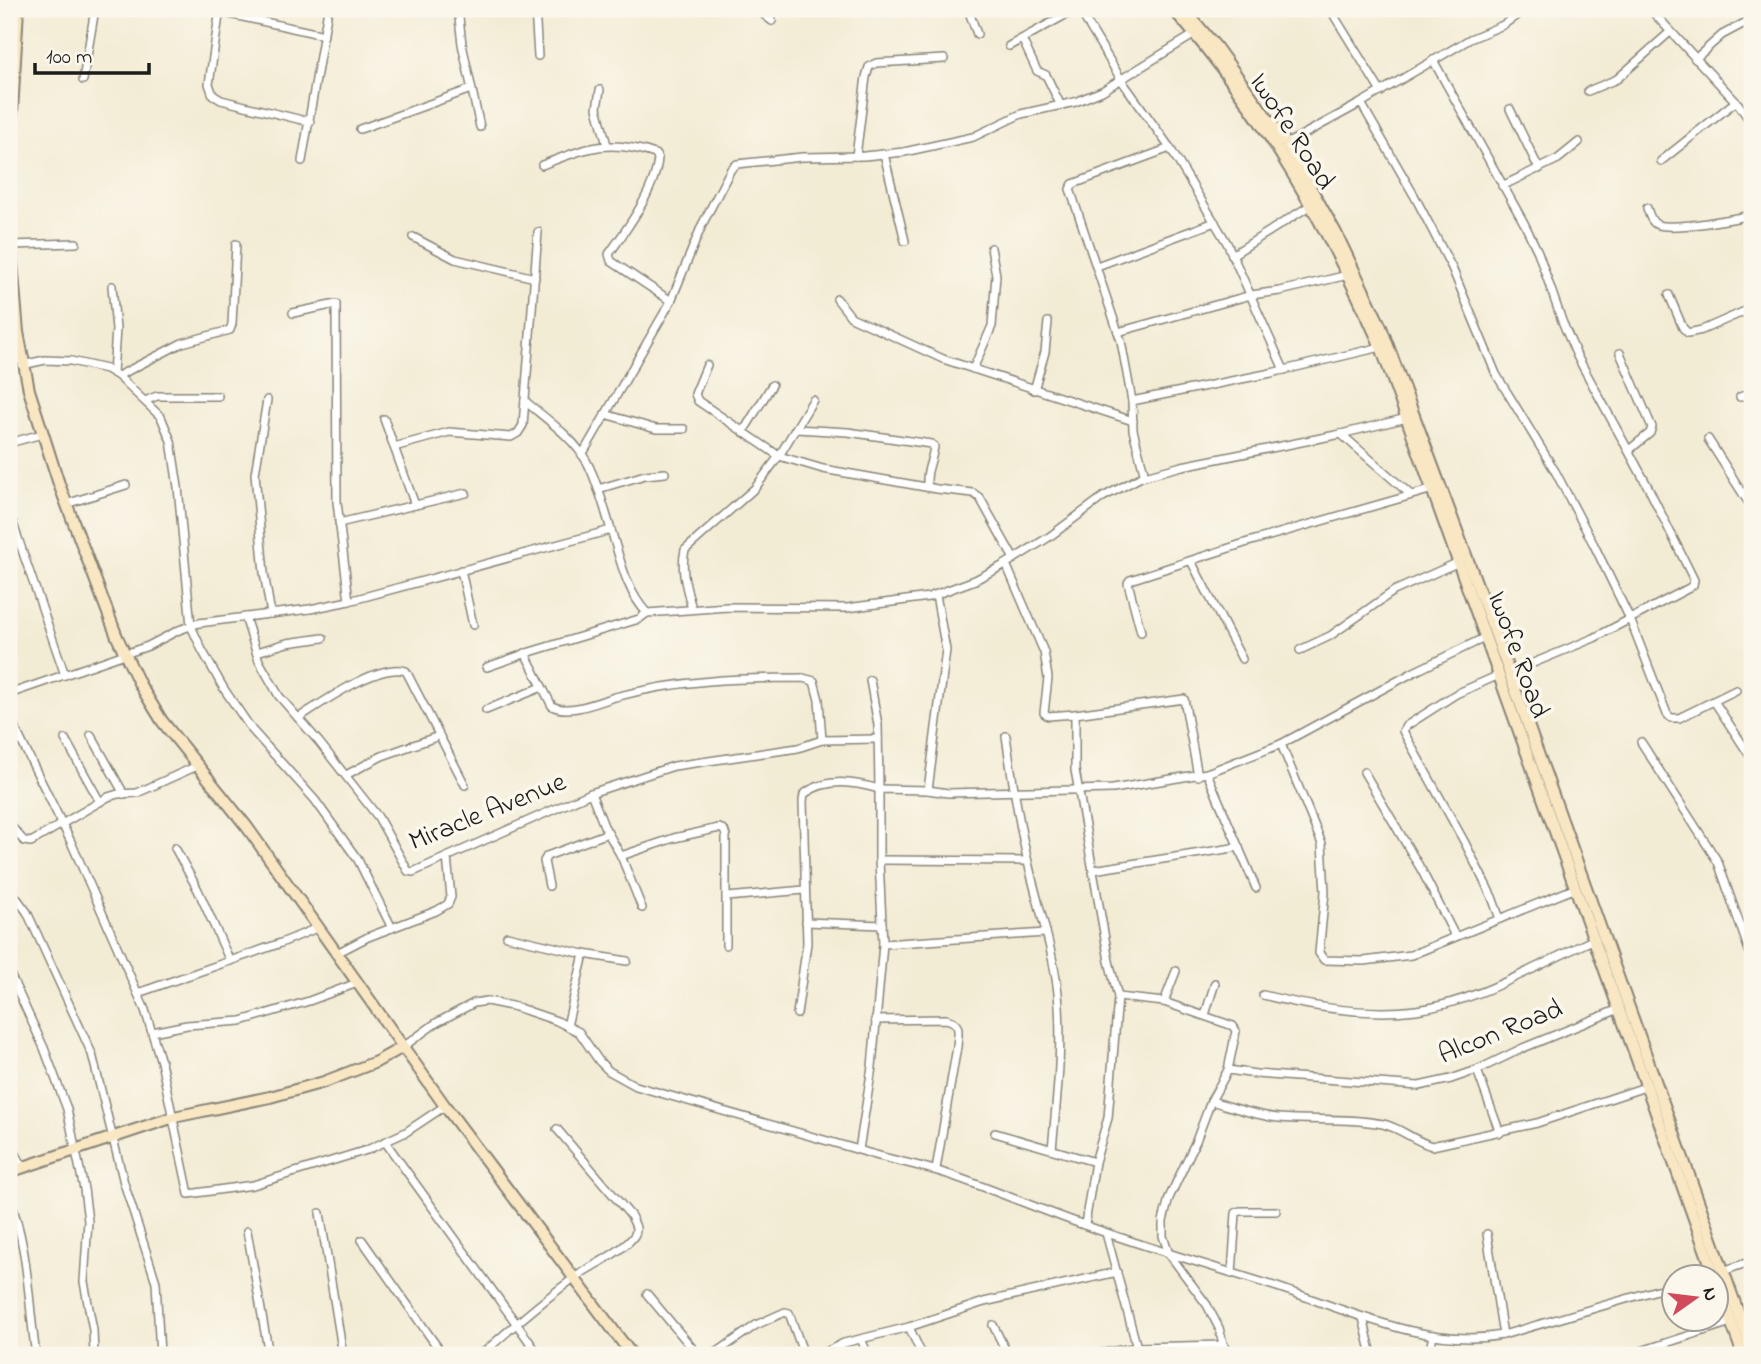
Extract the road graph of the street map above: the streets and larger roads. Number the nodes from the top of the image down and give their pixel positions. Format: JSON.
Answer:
{"nodes":[{"id":1,"x":18,"y":9,"type":"edge"},
{"id":2,"x":95,"y":9,"type":"edge"},
{"id":3,"x":328,"y":9,"type":"edge"},
{"id":4,"x":458,"y":9,"type":"edge"},
{"id":5,"x":536,"y":9,"type":"edge"},
{"id":6,"x":757,"y":9,"type":"edge"},
{"id":7,"x":968,"y":9,"type":"edge"},
{"id":8,"x":1077,"y":9,"type":"edge"},
{"id":9,"x":1173,"y":9,"type":"edge"},
{"id":10,"x":1201,"y":9,"type":"edge"},
{"id":11,"x":1330,"y":9,"type":"edge"},
{"id":12,"x":1526,"y":9,"type":"edge"},
{"id":13,"x":1650,"y":9,"type":"edge"},
{"id":14,"x":220,"y":10,"type":"edge"},
{"id":15,"x":1188,"y":13,"type":"edge"},
{"id":16,"x":1752,"y":19,"type":"edge"},
{"id":17,"x":772,"y":21,"type":"dead end"},
{"id":18,"x":1670,"y":32,"type":"junction"},
{"id":19,"x":976,"y":34,"type":"dead end"},
{"id":20,"x":1195,"y":34,"type":"junction"},
{"id":21,"x":324,"y":35,"type":"junction"},
{"id":22,"x":1022,"y":39,"type":"junction"},
{"id":23,"x":1009,"y":46,"type":"dead end"},
{"id":24,"x":538,"y":56,"type":"dead end"},
{"id":25,"x":944,"y":59,"type":"dead end"},
{"id":26,"x":1695,"y":59,"type":"junction"},
{"id":27,"x":1433,"y":61,"type":"junction"},
{"id":28,"x":83,"y":80,"type":"dead end"},
{"id":29,"x":1122,"y":81,"type":"junction"},
{"id":30,"x":471,"y":89,"type":"junction"},
{"id":31,"x":600,"y":90,"type":"dead end"},
{"id":32,"x":1588,"y":91,"type":"dead end"},
{"id":33,"x":1381,"y":92,"type":"junction"},
{"id":34,"x":1735,"y":102,"type":"junction"},
{"id":35,"x":1362,"y":103,"type":"junction"},
{"id":36,"x":1061,"y":106,"type":"junction"},
{"id":37,"x":1510,"y":109,"type":"dead end"},
{"id":38,"x":310,"y":122,"type":"junction"},
{"id":39,"x":1752,"y":124,"type":"edge"},
{"id":40,"x":480,"y":127,"type":"dead end"},
{"id":41,"x":360,"y":129,"type":"dead end"},
{"id":42,"x":1580,"y":142,"type":"dead end"},
{"id":43,"x":1286,"y":144,"type":"junction"},
{"id":44,"x":607,"y":145,"type":"junction"},
{"id":45,"x":1170,"y":148,"type":"junction"},
{"id":46,"x":884,"y":154,"type":"junction"},
{"id":47,"x":856,"y":156,"type":"junction"},
{"id":48,"x":302,"y":161,"type":"dead end"},
{"id":49,"x":1661,"y":161,"type":"dead end"},
{"id":50,"x":9,"y":163,"type":"edge"},
{"id":51,"x":542,"y":164,"type":"dead end"},
{"id":52,"x":1539,"y":169,"type":"junction"},
{"id":53,"x":1502,"y":186,"type":"junction"},
{"id":54,"x":1311,"y":205,"type":"junction"},
{"id":55,"x":1647,"y":208,"type":"dead end"},
{"id":56,"x":1752,"y":215,"type":"edge"},
{"id":57,"x":1215,"y":222,"type":"junction"},
{"id":58,"x":9,"y":228,"type":"edge"},
{"id":59,"x":538,"y":232,"type":"dead end"},
{"id":60,"x":413,"y":237,"type":"dead end"},
{"id":61,"x":905,"y":241,"type":"dead end"},
{"id":62,"x":76,"y":243,"type":"dead end"},
{"id":63,"x":236,"y":244,"type":"dead end"},
{"id":64,"x":11,"y":245,"type":"junction"},
{"id":65,"x":990,"y":248,"type":"dead end"},
{"id":66,"x":1233,"y":255,"type":"junction"},
{"id":67,"x":1097,"y":266,"type":"junction"},
{"id":68,"x":1348,"y":275,"type":"junction"},
{"id":69,"x":535,"y":278,"type":"junction"},
{"id":70,"x":12,"y":286,"type":"edge"},
{"id":71,"x":112,"y":286,"type":"dead end"},
{"id":72,"x":1251,"y":295,"type":"junction"},
{"id":73,"x":1362,"y":295,"type":"junction"},
{"id":74,"x":1669,"y":295,"type":"dead end"},
{"id":75,"x":837,"y":299,"type":"dead end"},
{"id":76,"x":671,"y":301,"type":"junction"},
{"id":77,"x":1752,"y":309,"type":"edge"},
{"id":78,"x":293,"y":313,"type":"dead end"},
{"id":79,"x":1048,"y":322,"type":"dead end"},
{"id":80,"x":1118,"y":332,"type":"junction"},
{"id":81,"x":1381,"y":347,"type":"junction"},
{"id":82,"x":1620,"y":353,"type":"dead end"},
{"id":83,"x":9,"y":362,"type":"edge"},
{"id":84,"x":22,"y":362,"type":"junction"},
{"id":85,"x":707,"y":365,"type":"dead end"},
{"id":86,"x":973,"y":369,"type":"junction"},
{"id":87,"x":1284,"y":370,"type":"junction"},
{"id":88,"x":116,"y":375,"type":"junction"},
{"id":89,"x":772,"y":385,"type":"dead end"},
{"id":90,"x":1034,"y":390,"type":"junction"},
{"id":91,"x":1752,"y":392,"type":"edge"},
{"id":92,"x":218,"y":396,"type":"dead end"},
{"id":93,"x":1740,"y":397,"type":"dead end"},
{"id":94,"x":267,"y":400,"type":"dead end"},
{"id":95,"x":813,"y":400,"type":"dead end"},
{"id":96,"x":145,"y":401,"type":"junction"},
{"id":97,"x":525,"y":401,"type":"junction"},
{"id":98,"x":1132,"y":401,"type":"junction"},
{"id":99,"x":605,"y":414,"type":"junction"},
{"id":100,"x":1407,"y":418,"type":"junction"},
{"id":101,"x":384,"y":419,"type":"dead end"},
{"id":102,"x":1133,"y":421,"type":"junction"},
{"id":103,"x":684,"y":429,"type":"dead end"},
{"id":104,"x":796,"y":429,"type":"junction"},
{"id":105,"x":743,"y":432,"type":"junction"},
{"id":106,"x":42,"y":434,"type":"junction"},
{"id":107,"x":1341,"y":434,"type":"junction"},
{"id":108,"x":1708,"y":439,"type":"dead end"},
{"id":109,"x":9,"y":443,"type":"edge"},
{"id":110,"x":394,"y":447,"type":"junction"},
{"id":111,"x":1629,"y":450,"type":"junction"},
{"id":112,"x":582,"y":455,"type":"junction"},
{"id":113,"x":779,"y":456,"type":"junction"},
{"id":114,"x":665,"y":473,"type":"dead end"},
{"id":115,"x":1144,"y":476,"type":"junction"},
{"id":116,"x":126,"y":485,"type":"dead end"},
{"id":117,"x":928,"y":487,"type":"junction"},
{"id":118,"x":598,"y":489,"type":"junction"},
{"id":119,"x":1433,"y":489,"type":"junction"},
{"id":120,"x":466,"y":493,"type":"dead end"},
{"id":121,"x":1411,"y":495,"type":"junction"},
{"id":122,"x":66,"y":504,"type":"junction"},
{"id":123,"x":415,"y":505,"type":"junction"},
{"id":124,"x":1752,"y":508,"type":"edge"},
{"id":125,"x":9,"y":512,"type":"edge"},
{"id":126,"x":339,"y":523,"type":"junction"},
{"id":127,"x":611,"y":530,"type":"junction"},
{"id":128,"x":1014,"y":559,"type":"junction"},
{"id":129,"x":1191,"y":561,"type":"junction"},
{"id":130,"x":1460,"y":562,"type":"junction"},
{"id":131,"x":1006,"y":564,"type":"junction"},
{"id":132,"x":461,"y":570,"type":"junction"},
{"id":133,"x":936,"y":595,"type":"junction"},
{"id":134,"x":348,"y":601,"type":"junction"},
{"id":135,"x":692,"y":609,"type":"junction"},
{"id":136,"x":647,"y":613,"type":"junction"},
{"id":137,"x":271,"y":614,"type":"junction"},
{"id":138,"x":245,"y":617,"type":"junction"},
{"id":139,"x":1630,"y":619,"type":"junction"},
{"id":140,"x":473,"y":625,"type":"dead end"},
{"id":141,"x":191,"y":626,"type":"junction"},
{"id":142,"x":1141,"y":632,"type":"dead end"},
{"id":143,"x":1486,"y":637,"type":"junction"},
{"id":144,"x":323,"y":638,"type":"dead end"},
{"id":145,"x":1300,"y":650,"type":"dead end"},
{"id":146,"x":257,"y":652,"type":"junction"},
{"id":147,"x":525,"y":653,"type":"junction"},
{"id":148,"x":124,"y":655,"type":"junction"},
{"id":149,"x":1242,"y":659,"type":"dead end"},
{"id":150,"x":487,"y":667,"type":"dead end"},
{"id":151,"x":1504,"y":674,"type":"junction"},
{"id":152,"x":65,"y":675,"type":"junction"},
{"id":153,"x":870,"y":680,"type":"dead end"},
{"id":154,"x":542,"y":687,"type":"junction"},
{"id":155,"x":1736,"y":690,"type":"dead end"},
{"id":156,"x":9,"y":694,"type":"edge"},
{"id":157,"x":1714,"y":701,"type":"junction"},
{"id":158,"x":486,"y":710,"type":"dead end"},
{"id":159,"x":1075,"y":714,"type":"junction"},
{"id":160,"x":9,"y":716,"type":"edge"},
{"id":161,"x":298,"y":718,"type":"junction"},
{"id":162,"x":91,"y":735,"type":"dead end"},
{"id":163,"x":439,"y":736,"type":"junction"},
{"id":164,"x":1006,"y":736,"type":"dead end"},
{"id":165,"x":65,"y":738,"type":"dead end"},
{"id":166,"x":878,"y":739,"type":"junction"},
{"id":167,"x":822,"y":740,"type":"junction"},
{"id":168,"x":1642,"y":742,"type":"dead end"},
{"id":169,"x":1281,"y":744,"type":"junction"},
{"id":170,"x":1752,"y":759,"type":"edge"},
{"id":171,"x":197,"y":766,"type":"junction"},
{"id":172,"x":1364,"y":772,"type":"dead end"},
{"id":173,"x":1203,"y":774,"type":"junction"},
{"id":174,"x":346,"y":775,"type":"junction"},
{"id":175,"x":465,"y":785,"type":"dead end"},
{"id":176,"x":879,"y":789,"type":"junction"},
{"id":177,"x":928,"y":790,"type":"junction"},
{"id":178,"x":1013,"y":791,"type":"junction"},
{"id":179,"x":1080,"y":792,"type":"junction"},
{"id":180,"x":592,"y":793,"type":"junction"},
{"id":181,"x":124,"y":794,"type":"junction"},
{"id":182,"x":100,"y":802,"type":"junction"},
{"id":183,"x":9,"y":824,"type":"edge"},
{"id":184,"x":62,"y":824,"type":"junction"},
{"id":185,"x":608,"y":833,"type":"junction"},
{"id":186,"x":1239,"y":847,"type":"junction"},
{"id":187,"x":175,"y":848,"type":"dead end"},
{"id":188,"x":621,"y":856,"type":"junction"},
{"id":189,"x":447,"y":857,"type":"junction"},
{"id":190,"x":879,"y":860,"type":"junction"},
{"id":191,"x":1027,"y":861,"type":"junction"},
{"id":192,"x":1093,"y":870,"type":"junction"},
{"id":193,"x":549,"y":886,"type":"dead end"},
{"id":194,"x":9,"y":888,"type":"edge"},
{"id":195,"x":1256,"y":888,"type":"dead end"},
{"id":196,"x":1576,"y":888,"type":"junction"},
{"id":197,"x":804,"y":890,"type":"junction"},
{"id":198,"x":726,"y":897,"type":"junction"},
{"id":199,"x":642,"y":908,"type":"dead end"},
{"id":200,"x":1500,"y":919,"type":"junction"},
{"id":201,"x":806,"y":922,"type":"junction"},
{"id":202,"x":882,"y":925,"type":"junction"},
{"id":203,"x":317,"y":928,"type":"junction"},
{"id":204,"x":392,"y":928,"type":"junction"},
{"id":205,"x":1046,"y":933,"type":"junction"},
{"id":206,"x":507,"y":936,"type":"dead end"},
{"id":207,"x":1455,"y":936,"type":"junction"},
{"id":208,"x":1595,"y":939,"type":"junction"},
{"id":209,"x":883,"y":944,"type":"junction"},
{"id":210,"x":726,"y":945,"type":"dead end"},
{"id":211,"x":335,"y":954,"type":"junction"},
{"id":212,"x":584,"y":954,"type":"junction"},
{"id":213,"x":1752,"y":959,"type":"edge"},
{"id":214,"x":230,"y":961,"type":"junction"},
{"id":215,"x":627,"y":961,"type":"dead end"},
{"id":216,"x":1176,"y":971,"type":"dead end"},
{"id":217,"x":9,"y":972,"type":"edge"},
{"id":218,"x":356,"y":983,"type":"junction"},
{"id":219,"x":1215,"y":983,"type":"dead end"},
{"id":220,"x":138,"y":993,"type":"junction"},
{"id":221,"x":1263,"y":995,"type":"dead end"},
{"id":222,"x":1118,"y":997,"type":"junction"},
{"id":223,"x":1164,"y":1002,"type":"junction"},
{"id":224,"x":1619,"y":1009,"type":"junction"},
{"id":225,"x":797,"y":1014,"type":"dead end"},
{"id":226,"x":1205,"y":1015,"type":"junction"},
{"id":227,"x":875,"y":1020,"type":"junction"},
{"id":228,"x":566,"y":1026,"type":"junction"},
{"id":229,"x":152,"y":1032,"type":"junction"},
{"id":230,"x":403,"y":1047,"type":"junction"},
{"id":231,"x":1228,"y":1070,"type":"junction"},
{"id":232,"x":1477,"y":1070,"type":"junction"},
{"id":233,"x":1648,"y":1086,"type":"junction"},
{"id":234,"x":1211,"y":1101,"type":"junction"},
{"id":235,"x":445,"y":1105,"type":"junction"},
{"id":236,"x":174,"y":1116,"type":"junction"},
{"id":237,"x":557,"y":1129,"type":"dead end"},
{"id":238,"x":995,"y":1133,"type":"dead end"},
{"id":239,"x":1500,"y":1133,"type":"junction"},
{"id":240,"x":113,"y":1136,"type":"junction"},
{"id":241,"x":9,"y":1140,"type":"edge"},
{"id":242,"x":386,"y":1143,"type":"junction"},
{"id":243,"x":75,"y":1148,"type":"junction"},
{"id":244,"x":1052,"y":1149,"type":"junction"},
{"id":245,"x":859,"y":1150,"type":"junction"},
{"id":246,"x":1095,"y":1162,"type":"junction"},
{"id":247,"x":23,"y":1167,"type":"junction"},
{"id":248,"x":936,"y":1169,"type":"junction"},
{"id":249,"x":9,"y":1172,"type":"edge"},
{"id":250,"x":9,"y":1198,"type":"edge"},
{"id":251,"x":1276,"y":1211,"type":"dead end"},
{"id":252,"x":320,"y":1213,"type":"dead end"},
{"id":253,"x":1085,"y":1224,"type":"junction"},
{"id":254,"x":247,"y":1231,"type":"dead end"},
{"id":255,"x":1106,"y":1233,"type":"junction"},
{"id":256,"x":1487,"y":1234,"type":"dead end"},
{"id":257,"x":362,"y":1240,"type":"dead end"},
{"id":258,"x":1170,"y":1254,"type":"junction"},
{"id":259,"x":1752,"y":1261,"type":"edge"},
{"id":260,"x":1715,"y":1262,"type":"edge"},
{"id":261,"x":1715,"y":1262,"type":"edge"},
{"id":262,"x":1730,"y":1267,"type":"edge"},
{"id":263,"x":1117,"y":1272,"type":"junction"},
{"id":264,"x":1232,"y":1274,"type":"junction"},
{"id":265,"x":575,"y":1278,"type":"junction"},
{"id":266,"x":1660,"y":1289,"type":"edge"},
{"id":267,"x":647,"y":1294,"type":"dead end"},
{"id":268,"x":1730,"y":1304,"type":"edge"},
{"id":269,"x":1752,"y":1315,"type":"edge"},
{"id":270,"x":1363,"y":1318,"type":"junction"},
{"id":271,"x":1736,"y":1321,"type":"junction"},
{"id":272,"x":516,"y":1324,"type":"junction"},
{"id":273,"x":993,"y":1325,"type":"dead end"},
{"id":274,"x":909,"y":1327,"type":"junction"},
{"id":275,"x":1433,"y":1335,"type":"junction"},
{"id":276,"x":1503,"y":1335,"type":"junction"},
{"id":277,"x":861,"y":1339,"type":"junction"},
{"id":278,"x":1224,"y":1345,"type":"junction"},
{"id":279,"x":1138,"y":1351,"type":"edge"},
{"id":280,"x":1752,"y":1351,"type":"edge"},
{"id":281,"x":36,"y":1355,"type":"edge"},
{"id":282,"x":94,"y":1355,"type":"edge"},
{"id":283,"x":160,"y":1355,"type":"edge"},
{"id":284,"x":269,"y":1355,"type":"edge"},
{"id":285,"x":343,"y":1355,"type":"edge"},
{"id":286,"x":443,"y":1355,"type":"edge"},
{"id":287,"x":481,"y":1355,"type":"edge"},
{"id":288,"x":539,"y":1355,"type":"edge"},
{"id":289,"x":632,"y":1355,"type":"edge"},
{"id":290,"x":698,"y":1355,"type":"edge"},
{"id":291,"x":713,"y":1355,"type":"edge"},
{"id":292,"x":804,"y":1355,"type":"edge"},
{"id":293,"x":820,"y":1355,"type":"edge"},
{"id":294,"x":868,"y":1355,"type":"edge"},
{"id":295,"x":922,"y":1355,"type":"edge"},
{"id":296,"x":1008,"y":1355,"type":"edge"},
{"id":297,"x":1093,"y":1355,"type":"edge"},
{"id":298,"x":1226,"y":1355,"type":"edge"},
{"id":299,"x":1372,"y":1355,"type":"edge"},
{"id":300,"x":1429,"y":1355,"type":"edge"},
{"id":301,"x":1629,"y":1355,"type":"edge"},
{"id":302,"x":1743,"y":1355,"type":"edge"}],
"edges":[{"from":1,"to":50,"type":"street"},
{"from":2,"to":28,"type":"street"},
{"from":3,"to":21,"type":"street"},
{"from":4,"to":30,"type":"street"},
{"from":5,"to":24,"type":"street"},
{"from":6,"to":17,"type":"street"},
{"from":7,"to":19,"type":"street"},
{"from":8,"to":22,"type":"street"},
{"from":8,"to":29,"type":"street"},
{"from":9,"to":20,"type":"street","name":"Iwofe Road"},
{"from":10,"to":15,"type":"street"},
{"from":11,"to":33,"type":"street"},
{"from":12,"to":27,"type":"street"},
{"from":13,"to":18,"type":"street"},
{"from":14,"to":21,"type":"street"},
{"from":14,"to":38,"type":"street"},
{"from":15,"to":43,"type":"street","name":"Iwofe Road"},
{"from":16,"to":26,"type":"street"},
{"from":18,"to":26,"type":"street"},
{"from":18,"to":32,"type":"street"},
{"from":20,"to":29,"type":"street"},
{"from":20,"to":54,"type":"street","name":"Iwofe Road"},
{"from":21,"to":38,"type":"street"},
{"from":22,"to":23,"type":"street"},
{"from":22,"to":36,"type":"street"},
{"from":25,"to":47,"type":"street"},
{"from":26,"to":34,"type":"street"},
{"from":27,"to":33,"type":"street"},
{"from":27,"to":53,"type":"street"},
{"from":29,"to":36,"type":"street"},
{"from":29,"to":45,"type":"street"},
{"from":30,"to":40,"type":"street"},
{"from":30,"to":41,"type":"street"},
{"from":31,"to":44,"type":"street"},
{"from":33,"to":35,"type":"street"},
{"from":34,"to":39,"type":"street"},
{"from":34,"to":49,"type":"street"},
{"from":35,"to":43,"type":"street"},
{"from":35,"to":139,"type":"street"},
{"from":36,"to":46,"type":"street"},
{"from":37,"to":52,"type":"street"},
{"from":38,"to":48,"type":"street"},
{"from":42,"to":52,"type":"street"},
{"from":43,"to":73,"type":"street","name":"Iwofe Road"},
{"from":44,"to":51,"type":"street"},
{"from":44,"to":76,"type":"street"},
{"from":45,"to":57,"type":"street"},
{"from":45,"to":67,"type":"street"},
{"from":46,"to":47,"type":"street"},
{"from":46,"to":61,"type":"street"},
{"from":47,"to":76,"type":"street"},
{"from":52,"to":53,"type":"street"},
{"from":53,"to":111,"type":"street"},
{"from":54,"to":66,"type":"street"},
{"from":54,"to":68,"type":"street","name":"Iwofe Road"},
{"from":55,"to":56,"type":"street"},
{"from":57,"to":66,"type":"street"},
{"from":57,"to":67,"type":"street"},
{"from":58,"to":64,"type":"street"},
{"from":59,"to":69,"type":"street"},
{"from":60,"to":69,"type":"street"},
{"from":62,"to":64,"type":"street"},
{"from":63,"to":88,"type":"street"},
{"from":64,"to":70,"type":"street"},
{"from":65,"to":86,"type":"street"},
{"from":66,"to":72,"type":"street"},
{"from":67,"to":80,"type":"street"},
{"from":68,"to":72,"type":"street"},
{"from":68,"to":73,"type":"street","name":"Iwofe Road"},
{"from":69,"to":97,"type":"street"},
{"from":70,"to":84,"type":"street"},
{"from":71,"to":88,"type":"street"},
{"from":72,"to":80,"type":"street"},
{"from":72,"to":87,"type":"street"},
{"from":73,"to":81,"type":"street","name":"Iwofe Road"},
{"from":73,"to":151,"type":"street","name":"Iwofe Road"},
{"from":74,"to":77,"type":"street"},
{"from":75,"to":86,"type":"street"},
{"from":76,"to":99,"type":"street"},
{"from":78,"to":126,"type":"street"},
{"from":79,"to":90,"type":"street"},
{"from":80,"to":98,"type":"street"},
{"from":81,"to":87,"type":"street"},
{"from":81,"to":100,"type":"street","name":"Iwofe Road"},
{"from":82,"to":111,"type":"street"},
{"from":83,"to":84,"type":"street"},
{"from":84,"to":88,"type":"street"},
{"from":84,"to":106,"type":"street"},
{"from":85,"to":105,"type":"street"},
{"from":86,"to":90,"type":"street"},
{"from":87,"to":98,"type":"street"},
{"from":88,"to":96,"type":"street"},
{"from":89,"to":105,"type":"street"},
{"from":90,"to":102,"type":"street"},
{"from":91,"to":93,"type":"street"},
{"from":92,"to":96,"type":"street"},
{"from":94,"to":137,"type":"street"},
{"from":95,"to":104,"type":"street"},
{"from":96,"to":141,"type":"street"},
{"from":97,"to":110,"type":"street"},
{"from":97,"to":112,"type":"street"},
{"from":98,"to":102,"type":"street"},
{"from":99,"to":103,"type":"street"},
{"from":99,"to":112,"type":"street"},
{"from":100,"to":107,"type":"street"},
{"from":100,"to":119,"type":"street","name":"Iwofe Road"},
{"from":101,"to":110,"type":"street"},
{"from":102,"to":115,"type":"street"},
{"from":104,"to":113,"type":"street"},
{"from":104,"to":117,"type":"street"},
{"from":105,"to":113,"type":"street"},
{"from":106,"to":109,"type":"street"},
{"from":106,"to":122,"type":"street"},
{"from":107,"to":115,"type":"street"},
{"from":107,"to":121,"type":"street"},
{"from":108,"to":124,"type":"street"},
{"from":110,"to":123,"type":"street"},
{"from":111,"to":139,"type":"street"},
{"from":112,"to":118,"type":"street"},
{"from":113,"to":117,"type":"street"},
{"from":113,"to":135,"type":"street"},
{"from":114,"to":118,"type":"street"},
{"from":115,"to":128,"type":"street"},
{"from":116,"to":122,"type":"street"},
{"from":117,"to":128,"type":"street"},
{"from":118,"to":127,"type":"street"},
{"from":119,"to":121,"type":"street"},
{"from":119,"to":130,"type":"street","name":"Iwofe Road"},
{"from":120,"to":123,"type":"street"},
{"from":121,"to":129,"type":"street"},
{"from":122,"to":148,"type":"street"},
{"from":123,"to":126,"type":"street"},
{"from":125,"to":152,"type":"street"},
{"from":126,"to":134,"type":"street"},
{"from":127,"to":132,"type":"street"},
{"from":127,"to":136,"type":"street"},
{"from":128,"to":131,"type":"street"},
{"from":129,"to":142,"type":"street"},
{"from":129,"to":149,"type":"street"},
{"from":130,"to":143,"type":"street","name":"Iwofe Road"},
{"from":130,"to":145,"type":"street"},
{"from":131,"to":133,"type":"street"},
{"from":131,"to":159,"type":"street"},
{"from":132,"to":134,"type":"street"},
{"from":132,"to":140,"type":"street"},
{"from":133,"to":135,"type":"street"},
{"from":133,"to":177,"type":"street"},
{"from":134,"to":137,"type":"street"},
{"from":135,"to":136,"type":"street"},
{"from":136,"to":147,"type":"street"},
{"from":137,"to":138,"type":"street"},
{"from":138,"to":141,"type":"street"},
{"from":138,"to":146,"type":"street","name":"Miracle Avenue"},
{"from":139,"to":151,"type":"street"},
{"from":139,"to":157,"type":"street"},
{"from":141,"to":148,"type":"street"},
{"from":141,"to":204,"type":"street"},
{"from":143,"to":151,"type":"street","name":"Iwofe Road"},
{"from":143,"to":169,"type":"street"},
{"from":144,"to":146,"type":"street"},
{"from":146,"to":161,"type":"street","name":"Miracle Avenue"},
{"from":147,"to":150,"type":"street"},
{"from":147,"to":154,"type":"street"},
{"from":148,"to":152,"type":"street"},
{"from":148,"to":171,"type":"street"},
{"from":151,"to":196,"type":"street","name":"Iwofe Road"},
{"from":151,"to":200,"type":"street"},
{"from":151,"to":260,"type":"street","name":"Iwofe Road"},
{"from":152,"to":156,"type":"street"},
{"from":153,"to":166,"type":"street"},
{"from":154,"to":158,"type":"street"},
{"from":154,"to":167,"type":"street"},
{"from":155,"to":157,"type":"street"},
{"from":157,"to":170,"type":"street"},
{"from":159,"to":173,"type":"street"},
{"from":159,"to":179,"type":"street"},
{"from":160,"to":184,"type":"street"},
{"from":161,"to":163,"type":"street"},
{"from":161,"to":174,"type":"street","name":"Miracle Avenue"},
{"from":162,"to":181,"type":"street"},
{"from":163,"to":174,"type":"street"},
{"from":163,"to":175,"type":"street"},
{"from":164,"to":178,"type":"street"},
{"from":165,"to":182,"type":"street"},
{"from":166,"to":167,"type":"street","name":"Miracle Avenue"},
{"from":166,"to":176,"type":"street"},
{"from":167,"to":180,"type":"street","name":"Miracle Avenue"},
{"from":168,"to":213,"type":"street"},
{"from":169,"to":173,"type":"street"},
{"from":169,"to":207,"type":"street"},
{"from":171,"to":181,"type":"street"},
{"from":171,"to":203,"type":"street"},
{"from":172,"to":207,"type":"street"},
{"from":173,"to":179,"type":"street"},
{"from":173,"to":186,"type":"street"},
{"from":174,"to":189,"type":"street","name":"Miracle Avenue"},
{"from":176,"to":177,"type":"street"},
{"from":176,"to":190,"type":"street"},
{"from":176,"to":197,"type":"street"},
{"from":177,"to":178,"type":"street"},
{"from":178,"to":179,"type":"street"},
{"from":178,"to":191,"type":"street"},
{"from":179,"to":192,"type":"street"},
{"from":180,"to":185,"type":"street"},
{"from":180,"to":189,"type":"street","name":"Miracle Avenue"},
{"from":181,"to":182,"type":"street"},
{"from":182,"to":184,"type":"street"},
{"from":183,"to":184,"type":"street"},
{"from":184,"to":220,"type":"street"},
{"from":185,"to":188,"type":"street"},
{"from":185,"to":193,"type":"street"},
{"from":186,"to":192,"type":"street"},
{"from":186,"to":195,"type":"street"},
{"from":187,"to":214,"type":"street"},
{"from":188,"to":198,"type":"street"},
{"from":188,"to":199,"type":"street"},
{"from":189,"to":204,"type":"street"},
{"from":190,"to":191,"type":"street"},
{"from":190,"to":202,"type":"street"},
{"from":191,"to":205,"type":"street"},
{"from":192,"to":222,"type":"street"},
{"from":194,"to":240,"type":"street"},
{"from":196,"to":200,"type":"street"},
{"from":196,"to":208,"type":"street","name":"Iwofe Road"},
{"from":197,"to":198,"type":"street"},
{"from":197,"to":201,"type":"street"},
{"from":198,"to":210,"type":"street"},
{"from":200,"to":207,"type":"street"},
{"from":201,"to":202,"type":"street"},
{"from":201,"to":225,"type":"street"},
{"from":202,"to":209,"type":"street"},
{"from":203,"to":211,"type":"street"},
{"from":203,"to":214,"type":"street"},
{"from":204,"to":211,"type":"street"},
{"from":205,"to":209,"type":"street"},
{"from":205,"to":244,"type":"street"},
{"from":206,"to":212,"type":"street"},
{"from":208,"to":221,"type":"street"},
{"from":208,"to":224,"type":"street","name":"Iwofe Road"},
{"from":209,"to":227,"type":"street"},
{"from":211,"to":218,"type":"street"},
{"from":212,"to":215,"type":"street"},
{"from":212,"to":228,"type":"street"},
{"from":214,"to":220,"type":"street"},
{"from":216,"to":223,"type":"street"},
{"from":217,"to":243,"type":"street"},
{"from":218,"to":229,"type":"street"},
{"from":218,"to":230,"type":"street"},
{"from":219,"to":226,"type":"street"},
{"from":220,"to":229,"type":"street"},
{"from":222,"to":223,"type":"street"},
{"from":222,"to":246,"type":"street"},
{"from":223,"to":226,"type":"street"},
{"from":224,"to":232,"type":"street","name":"Alcon Road"},
{"from":224,"to":233,"type":"street","name":"Iwofe Road"},
{"from":226,"to":231,"type":"street"},
{"from":227,"to":245,"type":"street"},
{"from":227,"to":248,"type":"street"},
{"from":228,"to":230,"type":"street"},
{"from":228,"to":245,"type":"street"},
{"from":229,"to":236,"type":"street"},
{"from":230,"to":235,"type":"street"},
{"from":230,"to":236,"type":"street"},
{"from":231,"to":232,"type":"street","name":"Alcon Road"},
{"from":231,"to":234,"type":"street"},
{"from":232,"to":239,"type":"street"},
{"from":233,"to":239,"type":"street"},
{"from":233,"to":261,"type":"street","name":"Iwofe Road"},
{"from":234,"to":239,"type":"street"},
{"from":234,"to":258,"type":"street"},
{"from":235,"to":242,"type":"street"},
{"from":235,"to":265,"type":"street"},
{"from":236,"to":240,"type":"street"},
{"from":236,"to":242,"type":"street"},
{"from":237,"to":265,"type":"street"},
{"from":238,"to":244,"type":"street"},
{"from":240,"to":243,"type":"street"},
{"from":240,"to":283,"type":"street"},
{"from":241,"to":247,"type":"street"},
{"from":242,"to":272,"type":"street"},
{"from":243,"to":247,"type":"street"},
{"from":243,"to":282,"type":"street"},
{"from":244,"to":246,"type":"street"},
{"from":245,"to":248,"type":"street"},
{"from":246,"to":253,"type":"street"},
{"from":247,"to":249,"type":"street"},
{"from":248,"to":253,"type":"street"},
{"from":250,"to":281,"type":"street"},
{"from":251,"to":264,"type":"street"},
{"from":252,"to":285,"type":"street"},
{"from":253,"to":255,"type":"street"},
{"from":254,"to":284,"type":"street"},
{"from":255,"to":258,"type":"street"},
{"from":255,"to":263,"type":"street"},
{"from":256,"to":276,"type":"street"},
{"from":257,"to":286,"type":"street"},
{"from":258,"to":264,"type":"street"},
{"from":258,"to":278,"type":"street"},
{"from":259,"to":262,"type":"street"},
{"from":263,"to":274,"type":"street"},
{"from":263,"to":279,"type":"street"},
{"from":264,"to":270,"type":"street"},
{"from":265,"to":272,"type":"street"},
{"from":265,"to":289,"type":"street"},
{"from":266,"to":276,"type":"street"},
{"from":267,"to":290,"type":"street"},
{"from":268,"to":271,"type":"street","name":"Iwofe Road"},
{"from":269,"to":271,"type":"street"},
{"from":270,"to":275,"type":"street"},
{"from":270,"to":299,"type":"street"},
{"from":271,"to":280,"type":"street","name":"Iwofe Road"},
{"from":271,"to":301,"type":"street"},
{"from":271,"to":302,"type":"street","name":"Iwofe Road"},
{"from":272,"to":287,"type":"street"},
{"from":272,"to":288,"type":"street"},
{"from":273,"to":296,"type":"street"},
{"from":274,"to":277,"type":"street"},
{"from":274,"to":295,"type":"street"},
{"from":275,"to":276,"type":"street"},
{"from":275,"to":300,"type":"street"},
{"from":277,"to":293,"type":"street"},
{"from":277,"to":294,"type":"street"},
{"from":278,"to":279,"type":"street"},
{"from":278,"to":298,"type":"street"},
{"from":279,"to":297,"type":"street"},
{"from":291,"to":292,"type":"street"}]}
